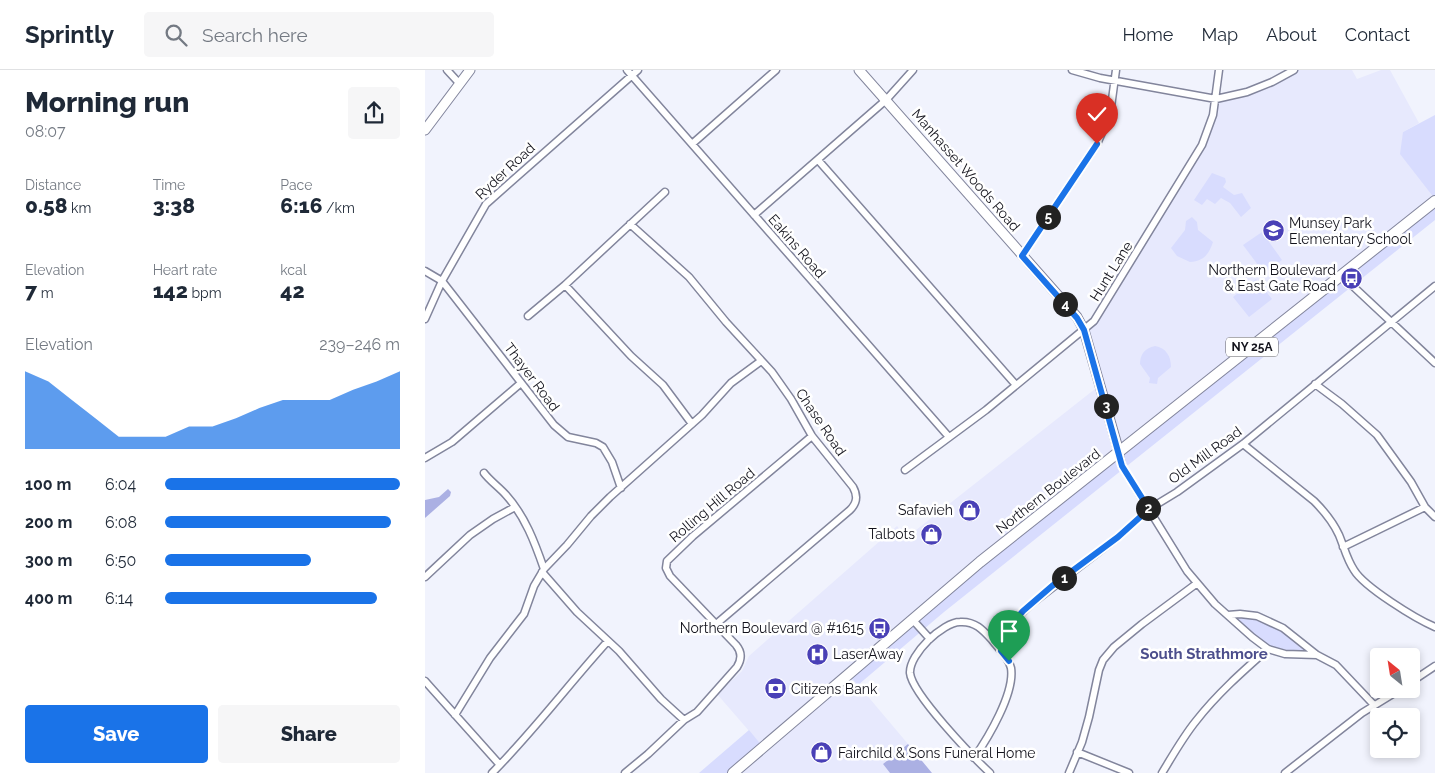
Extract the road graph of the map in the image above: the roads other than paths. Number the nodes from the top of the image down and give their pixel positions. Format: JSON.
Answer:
{"nodes":[{"id":1,"x":447,"y":70,"type":"edge"},
{"id":2,"x":470,"y":70,"type":"edge"},
{"id":3,"x":627,"y":70,"type":"edge"},
{"id":4,"x":638,"y":70,"type":"edge"},
{"id":5,"x":776,"y":70,"type":"edge"},
{"id":6,"x":859,"y":70,"type":"edge"},
{"id":7,"x":913,"y":70,"type":"edge"},
{"id":8,"x":1072,"y":70,"type":"edge"},
{"id":9,"x":1116,"y":70,"type":"edge"},
{"id":10,"x":1219,"y":70,"type":"edge"},
{"id":11,"x":1294,"y":70,"type":"edge"},
{"id":12,"x":632,"y":76,"type":"junction"},
{"id":13,"x":1115,"y":81,"type":"junction"},
{"id":14,"x":459,"y":83,"type":"junction"},
{"id":15,"x":1216,"y":98,"type":"junction"},
{"id":16,"x":886,"y":100,"type":"junction"},
{"id":17,"x":425,"y":130,"type":"edge"},
{"id":18,"x":692,"y":144,"type":"junction"},
{"id":19,"x":818,"y":160,"type":"junction"},
{"id":20,"x":665,"y":192,"type":"dead end"},
{"id":21,"x":1435,"y":201,"type":"edge"},
{"id":22,"x":754,"y":216,"type":"junction"},
{"id":23,"x":630,"y":224,"type":"junction"},
{"id":24,"x":1022,"y":256,"type":"junction"},
{"id":25,"x":425,"y":271,"type":"edge"},
{"id":26,"x":1341,"y":276,"type":"junction"},
{"id":27,"x":443,"y":281,"type":"junction"},
{"id":28,"x":565,"y":286,"type":"junction"},
{"id":29,"x":1435,"y":286,"type":"edge"},
{"id":30,"x":528,"y":316,"type":"dead end"},
{"id":31,"x":425,"y":319,"type":"edge"},
{"id":32,"x":1392,"y":322,"type":"junction"},
{"id":33,"x":1084,"y":330,"type":"junction"},
{"id":34,"x":761,"y":361,"type":"junction"},
{"id":35,"x":1435,"y":362,"type":"edge"},
{"id":36,"x":521,"y":383,"type":"junction"},
{"id":37,"x":1315,"y":384,"type":"junction"},
{"id":38,"x":1016,"y":386,"type":"junction"},
{"id":39,"x":692,"y":424,"type":"junction"},
{"id":40,"x":812,"y":436,"type":"junction"},
{"id":41,"x":949,"y":438,"type":"junction"},
{"id":42,"x":1243,"y":444,"type":"junction"},
{"id":43,"x":1119,"y":452,"type":"junction"},
{"id":44,"x":425,"y":458,"type":"edge"},
{"id":45,"x":905,"y":470,"type":"dead end"},
{"id":46,"x":484,"y":473,"type":"dead end"},
{"id":47,"x":621,"y":488,"type":"junction"},
{"id":48,"x":515,"y":507,"type":"junction"},
{"id":49,"x":1425,"y":507,"type":"junction"},
{"id":50,"x":1149,"y":509,"type":"junction"},
{"id":51,"x":1435,"y":517,"type":"edge"},
{"id":52,"x":1343,"y":547,"type":"junction"},
{"id":53,"x":543,"y":570,"type":"junction"},
{"id":54,"x":425,"y":577,"type":"edge"},
{"id":55,"x":1196,"y":584,"type":"junction"},
{"id":56,"x":1228,"y":615,"type":"junction"},
{"id":57,"x":912,"y":620,"type":"junction"},
{"id":58,"x":715,"y":625,"type":"junction"},
{"id":59,"x":1435,"y":627,"type":"edge"},
{"id":60,"x":930,"y":640,"type":"junction"},
{"id":61,"x":607,"y":642,"type":"junction"},
{"id":62,"x":1268,"y":649,"type":"junction"},
{"id":63,"x":1001,"y":651,"type":"junction"},
{"id":64,"x":1317,"y":654,"type":"junction"},
{"id":65,"x":1435,"y":666,"type":"edge"},
{"id":66,"x":1420,"y":676,"type":"edge"},
{"id":67,"x":425,"y":681,"type":"edge"},
{"id":68,"x":1386,"y":698,"type":"edge"},
{"id":69,"x":1374,"y":705,"type":"junction"},
{"id":70,"x":455,"y":715,"type":"junction"},
{"id":71,"x":684,"y":720,"type":"junction"},
{"id":72,"x":1077,"y":752,"type":"junction"},
{"id":73,"x":975,"y":758,"type":"junction"},
{"id":74,"x":500,"y":766,"type":"junction"},
{"id":75,"x":492,"y":773,"type":"edge"},
{"id":76,"x":625,"y":773,"type":"edge"},
{"id":77,"x":733,"y":773,"type":"edge"},
{"id":78,"x":990,"y":773,"type":"edge"},
{"id":79,"x":1069,"y":773,"type":"edge"},
{"id":80,"x":1129,"y":773,"type":"edge"},
{"id":81,"x":1162,"y":773,"type":"edge"},
{"id":82,"x":1285,"y":773,"type":"edge"}],
"edges":[{"from":1,"to":14,"type":"street"},
{"from":2,"to":14,"type":"street"},
{"from":3,"to":12,"type":"street","name":"Eakins Road"},
{"from":4,"to":12,"type":"street","name":"Ryder Road"},
{"from":5,"to":18,"type":"street"},
{"from":6,"to":16,"type":"street","name":"Manhasset Woods Road"},
{"from":7,"to":16,"type":"street"},
{"from":8,"to":13,"type":"street"},
{"from":9,"to":13,"type":"street"},
{"from":10,"to":15,"type":"street","name":"Hunt Lane"},
{"from":11,"to":15,"type":"street"},
{"from":12,"to":18,"type":"street","name":"Eakins Road"},
{"from":12,"to":27,"type":"street","name":"Ryder Road"},
{"from":13,"to":15,"type":"street"},
{"from":13,"to":24,"type":"street"},
{"from":14,"to":17,"type":"street"},
{"from":15,"to":33,"type":"street","name":"Hunt Lane"},
{"from":16,"to":19,"type":"street"},
{"from":16,"to":24,"type":"street","name":"Manhasset Woods Road"},
{"from":18,"to":22,"type":"street","name":"Eakins Road"},
{"from":19,"to":22,"type":"street"},
{"from":19,"to":38,"type":"street"},
{"from":20,"to":23,"type":"street"},
{"from":21,"to":26,"type":"main road","name":"Northern Boulevard","number":"NY 25A"},
{"from":22,"to":41,"type":"street","name":"Eakins Road"},
{"from":23,"to":28,"type":"street"},
{"from":23,"to":34,"type":"street","name":"Chase Road"},
{"from":24,"to":33,"type":"street","name":"Manhasset Woods Road"},
{"from":25,"to":27,"type":"street","name":"Thayer Road"},
{"from":26,"to":32,"type":"street"},
{"from":26,"to":43,"type":"main road","name":"Northern Boulevard","number":"NY 25A"},
{"from":27,"to":31,"type":"street","name":"Ryder Road"},
{"from":27,"to":36,"type":"street","name":"Thayer Road"},
{"from":28,"to":30,"type":"street"},
{"from":28,"to":39,"type":"street"},
{"from":29,"to":32,"type":"street","name":"Old Mill Road"},
{"from":32,"to":35,"type":"street"},
{"from":32,"to":37,"type":"street","name":"Old Mill Road"},
{"from":33,"to":38,"type":"street","name":"Hunt Lane"},
{"from":33,"to":43,"type":"street","name":"Manhasset Woods Road"},
{"from":34,"to":39,"type":"street"},
{"from":34,"to":40,"type":"street","name":"Chase Road"},
{"from":36,"to":44,"type":"street"},
{"from":36,"to":47,"type":"street","name":"Thayer Road"},
{"from":37,"to":42,"type":"street","name":"Old Mill Road"},
{"from":37,"to":49,"type":"street"},
{"from":38,"to":41,"type":"street","name":"Hunt Lane"},
{"from":39,"to":47,"type":"street"},
{"from":40,"to":58,"type":"street","name":"Chase Road"},
{"from":40,"to":58,"type":"street","name":"Rolling Hill Road"},
{"from":41,"to":45,"type":"street","name":"Hunt Lane"},
{"from":42,"to":50,"type":"street","name":"Old Mill Road"},
{"from":42,"to":52,"type":"street"},
{"from":43,"to":50,"type":"street"},
{"from":43,"to":57,"type":"main road","name":"Northern Boulevard","number":"NY 25A"},
{"from":46,"to":48,"type":"street"},
{"from":47,"to":53,"type":"street"},
{"from":48,"to":53,"type":"street"},
{"from":48,"to":54,"type":"street"},
{"from":49,"to":51,"type":"street"},
{"from":49,"to":52,"type":"street"},
{"from":50,"to":55,"type":"street"},
{"from":50,"to":63,"type":"street","name":"Old Mill Road"},
{"from":52,"to":59,"type":"street"},
{"from":53,"to":61,"type":"street"},
{"from":53,"to":70,"type":"street"},
{"from":55,"to":56,"type":"street"},
{"from":55,"to":72,"type":"street"},
{"from":56,"to":62,"type":"street"},
{"from":56,"to":64,"type":"street"},
{"from":57,"to":60,"type":"street"},
{"from":57,"to":77,"type":"main road","name":"Northern Boulevard","number":"NY 25A"},
{"from":58,"to":71,"type":"street","name":"Rolling Hill Road"},
{"from":60,"to":63,"type":"street"},
{"from":60,"to":73,"type":"street"},
{"from":61,"to":71,"type":"street"},
{"from":61,"to":74,"type":"street"},
{"from":62,"to":64,"type":"street"},
{"from":62,"to":81,"type":"street"},
{"from":63,"to":73,"type":"street"},
{"from":64,"to":69,"type":"street"},
{"from":65,"to":66,"type":"street"},
{"from":67,"to":70,"type":"street"},
{"from":68,"to":69,"type":"street"},
{"from":69,"to":82,"type":"street"},
{"from":70,"to":74,"type":"street"},
{"from":71,"to":76,"type":"street","name":"Rolling Hill Road"},
{"from":72,"to":79,"type":"street"},
{"from":72,"to":80,"type":"street"},
{"from":73,"to":78,"type":"street"},
{"from":74,"to":75,"type":"street"}]}
